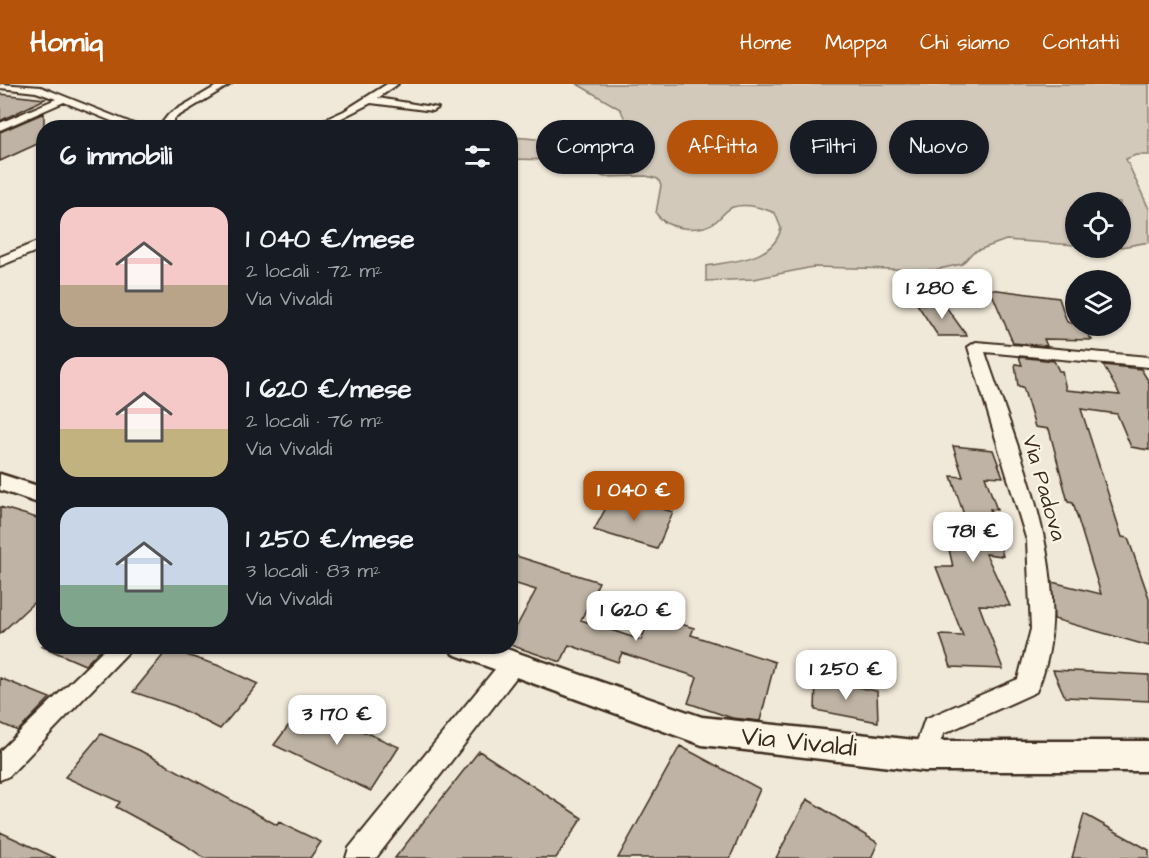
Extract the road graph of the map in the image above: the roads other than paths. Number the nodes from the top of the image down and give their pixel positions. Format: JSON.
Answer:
{"nodes":[{"id":1,"x":226,"y":84,"type":"edge"},
{"id":2,"x":393,"y":84,"type":"edge"},
{"id":3,"x":0,"y":86,"type":"edge"},
{"id":4,"x":64,"y":99,"type":"junction"},
{"id":5,"x":369,"y":100,"type":"junction"},
{"id":6,"x":433,"y":108,"type":"dead end"},
{"id":7,"x":118,"y":120,"type":"edge"},
{"id":8,"x":169,"y":120,"type":"edge"},
{"id":9,"x":331,"y":120,"type":"edge"},
{"id":10,"x":0,"y":127,"type":"edge"},
{"id":11,"x":36,"y":246,"type":"edge"},
{"id":12,"x":0,"y":262,"type":"edge"},
{"id":13,"x":1149,"y":362,"type":"edge"},
{"id":14,"x":0,"y":482,"type":"edge"},
{"id":15,"x":36,"y":494,"type":"edge"},
{"id":16,"x":115,"y":654,"type":"edge"},
{"id":17,"x":485,"y":654,"type":"edge"},
{"id":18,"x":513,"y":664,"type":"junction"},
{"id":19,"x":924,"y":756,"type":"junction"},
{"id":20,"x":1149,"y":756,"type":"edge"},
{"id":21,"x":0,"y":768,"type":"edge"},
{"id":22,"x":359,"y":858,"type":"edge"}],
"edges":[{"from":1,"to":8,"type":"street"},
{"from":2,"to":5,"type":"street"},
{"from":3,"to":4,"type":"street"},
{"from":4,"to":7,"type":"street"},
{"from":4,"to":10,"type":"street"},
{"from":5,"to":6,"type":"street"},
{"from":5,"to":9,"type":"street"},
{"from":11,"to":12,"type":"street"},
{"from":13,"to":19,"type":"street","name":"Via Padova"},
{"from":14,"to":15,"type":"street"},
{"from":16,"to":21,"type":"street"},
{"from":17,"to":18,"type":"street","name":"Via Vivaldi"},
{"from":18,"to":19,"type":"street","name":"Via Vivaldi"},
{"from":18,"to":22,"type":"street"},
{"from":19,"to":20,"type":"street","name":"Via Vivaldi"}]}
